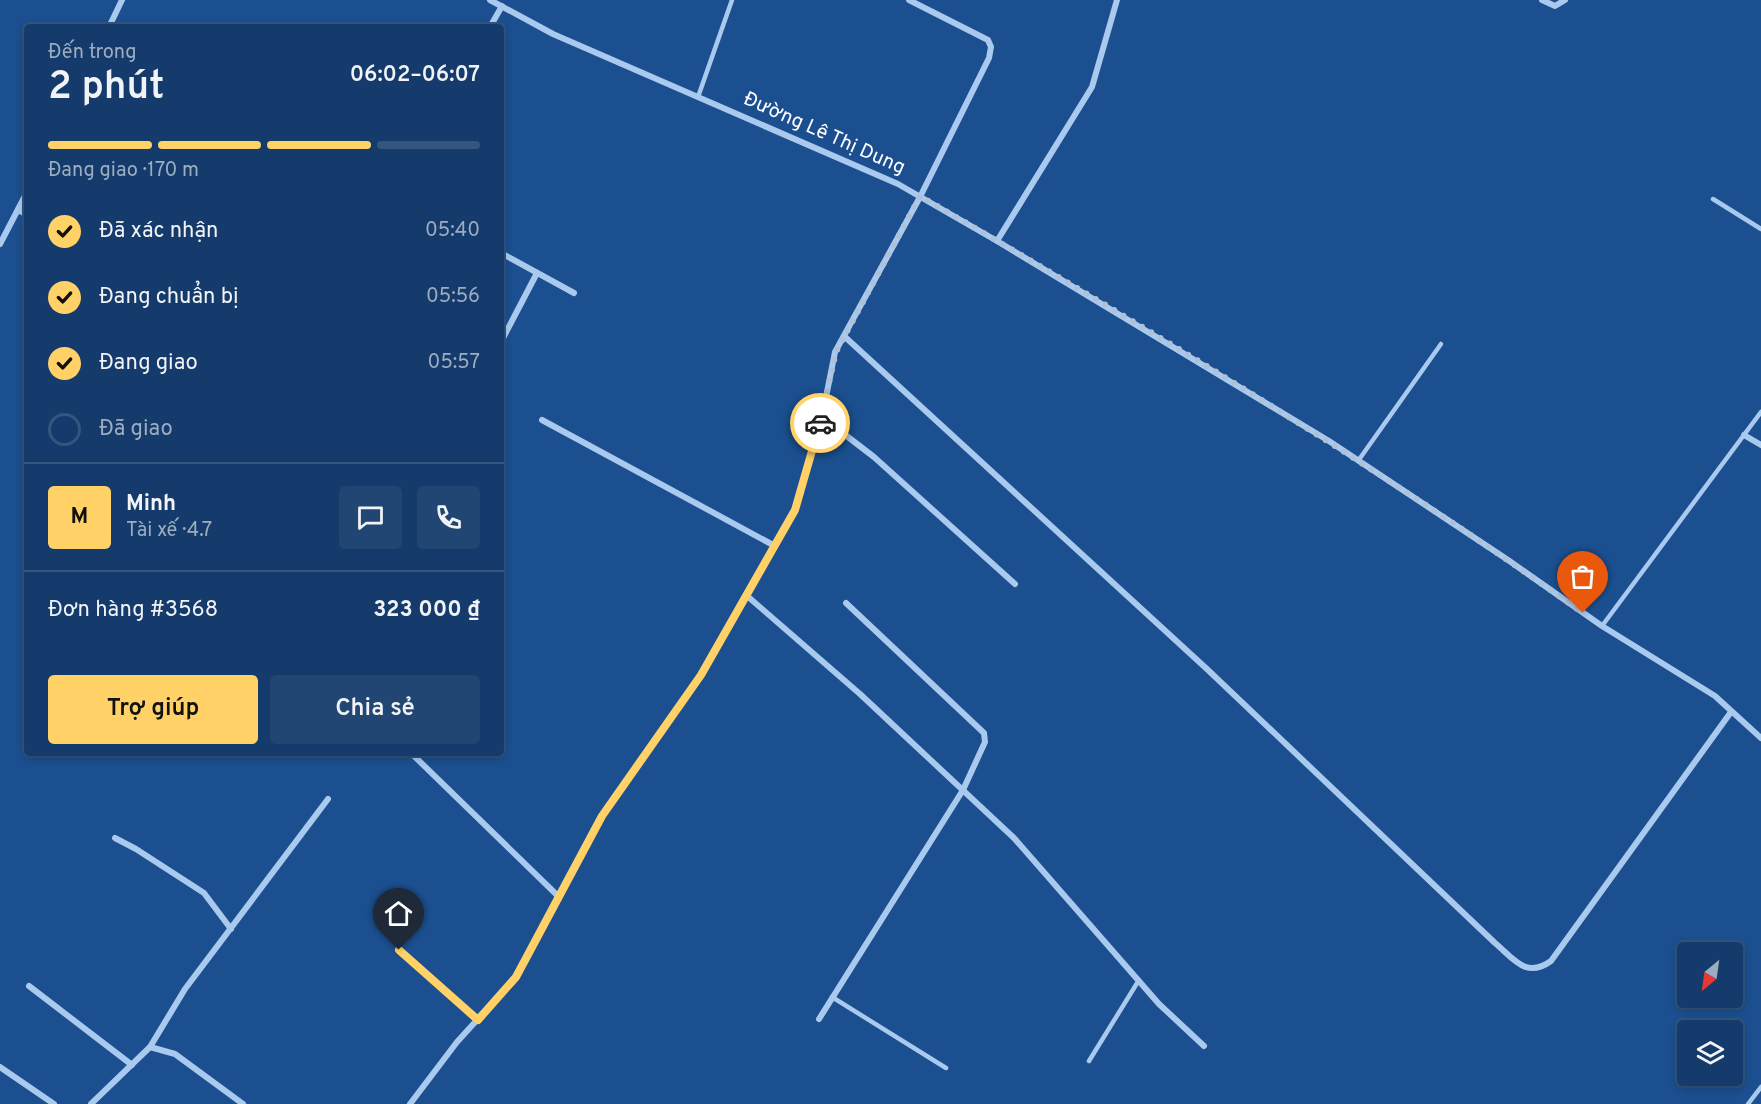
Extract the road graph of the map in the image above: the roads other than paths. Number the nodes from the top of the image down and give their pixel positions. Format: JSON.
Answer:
{"nodes":[{"id":1,"x":122,"y":0,"type":"edge"},
{"id":2,"x":490,"y":0,"type":"edge"},
{"id":3,"x":732,"y":0,"type":"edge"},
{"id":4,"x":909,"y":0,"type":"edge"},
{"id":5,"x":1117,"y":0,"type":"edge"},
{"id":6,"x":1542,"y":0,"type":"edge"},
{"id":7,"x":1565,"y":0,"type":"edge"},
{"id":8,"x":502,"y":6,"type":"junction"},
{"id":9,"x":110,"y":24,"type":"edge"},
{"id":10,"x":492,"y":24,"type":"edge"},
{"id":11,"x":698,"y":97,"type":"junction"},
{"id":12,"x":920,"y":196,"type":"junction"},
{"id":13,"x":24,"y":198,"type":"edge"},
{"id":14,"x":1713,"y":199,"type":"dead end"},
{"id":15,"x":18,"y":210,"type":"junction"},
{"id":16,"x":24,"y":213,"type":"edge"},
{"id":17,"x":1761,"y":230,"type":"edge"},
{"id":18,"x":996,"y":241,"type":"junction"},
{"id":19,"x":0,"y":244,"type":"edge"},
{"id":20,"x":504,"y":255,"type":"edge"},
{"id":21,"x":537,"y":273,"type":"junction"},
{"id":22,"x":574,"y":293,"type":"dead end"},
{"id":23,"x":504,"y":336,"type":"edge"},
{"id":24,"x":844,"y":336,"type":"junction"},
{"id":25,"x":1441,"y":344,"type":"dead end"},
{"id":26,"x":1761,"y":412,"type":"edge"},
{"id":27,"x":822,"y":417,"type":"junction"},
{"id":28,"x":542,"y":420,"type":"dead end"},
{"id":29,"x":1744,"y":435,"type":"junction"},
{"id":30,"x":1761,"y":445,"type":"edge"},
{"id":31,"x":1358,"y":461,"type":"junction"},
{"id":32,"x":775,"y":546,"type":"junction"},
{"id":33,"x":1015,"y":584,"type":"dead end"},
{"id":34,"x":746,"y":595,"type":"junction"},
{"id":35,"x":846,"y":603,"type":"dead end"},
{"id":36,"x":1602,"y":626,"type":"junction"},
{"id":37,"x":1731,"y":712,"type":"junction"},
{"id":38,"x":1761,"y":738,"type":"edge"},
{"id":39,"x":414,"y":756,"type":"edge"},
{"id":40,"x":963,"y":790,"type":"junction"},
{"id":41,"x":328,"y":799,"type":"dead end"},
{"id":42,"x":115,"y":838,"type":"dead end"},
{"id":43,"x":558,"y":896,"type":"junction"},
{"id":44,"x":231,"y":929,"type":"junction"},
{"id":45,"x":399,"y":950,"type":"dead end"},
{"id":46,"x":1139,"y":980,"type":"junction"},
{"id":47,"x":29,"y":986,"type":"dead end"},
{"id":48,"x":832,"y":998,"type":"junction"},
{"id":49,"x":819,"y":1019,"type":"dead end"},
{"id":50,"x":478,"y":1020,"type":"junction"},
{"id":51,"x":1204,"y":1046,"type":"dead end"},
{"id":52,"x":150,"y":1047,"type":"junction"},
{"id":53,"x":1089,"y":1062,"type":"dead end"},
{"id":54,"x":132,"y":1065,"type":"junction"},
{"id":55,"x":0,"y":1067,"type":"edge"},
{"id":56,"x":946,"y":1068,"type":"dead end"},
{"id":57,"x":1761,"y":1087,"type":"edge"},
{"id":58,"x":54,"y":1104,"type":"edge"},
{"id":59,"x":91,"y":1104,"type":"edge"},
{"id":60,"x":243,"y":1104,"type":"edge"},
{"id":61,"x":410,"y":1104,"type":"edge"},
{"id":62,"x":1748,"y":1104,"type":"edge"}],
"edges":[{"from":1,"to":9,"type":"street"},
{"from":2,"to":8,"type":"street","name":"Đường Lê Thị Dung"},
{"from":3,"to":11,"type":"lane"},
{"from":4,"to":12,"type":"street"},
{"from":5,"to":18,"type":"street"},
{"from":6,"to":7,"type":"street"},
{"from":8,"to":10,"type":"street"},
{"from":8,"to":11,"type":"street","name":"Đường Lê Thị Dung"},
{"from":11,"to":12,"type":"street","name":"Đường Lê Thị Dung"},
{"from":12,"to":18,"type":"street","name":"Đường Lê Thị Dung"},
{"from":12,"to":24,"type":"street"},
{"from":13,"to":15,"type":"street"},
{"from":14,"to":17,"type":"lane"},
{"from":15,"to":16,"type":"street"},
{"from":15,"to":19,"type":"street"},
{"from":18,"to":31,"type":"street","name":"Đường Lê Thị Dung"},
{"from":20,"to":21,"type":"street"},
{"from":21,"to":22,"type":"street"},
{"from":21,"to":23,"type":"street"},
{"from":24,"to":27,"type":"street"},
{"from":24,"to":37,"type":"street"},
{"from":25,"to":31,"type":"lane"},
{"from":26,"to":29,"type":"lane"},
{"from":27,"to":32,"type":"street"},
{"from":27,"to":33,"type":"street"},
{"from":28,"to":32,"type":"street"},
{"from":29,"to":30,"type":"street"},
{"from":29,"to":36,"type":"lane"},
{"from":31,"to":36,"type":"street","name":"Đường Lê Thị Dung"},
{"from":32,"to":34,"type":"street"},
{"from":34,"to":40,"type":"street"},
{"from":34,"to":43,"type":"street"},
{"from":35,"to":40,"type":"street"},
{"from":36,"to":37,"type":"street","name":"Đường Lê Thị Dung"},
{"from":37,"to":38,"type":"street","name":"Đường Lê Thị Dung"},
{"from":39,"to":43,"type":"street"},
{"from":40,"to":46,"type":"street"},
{"from":40,"to":48,"type":"street"},
{"from":41,"to":44,"type":"street"},
{"from":42,"to":44,"type":"street"},
{"from":43,"to":50,"type":"street"},
{"from":44,"to":52,"type":"street"},
{"from":45,"to":50,"type":"street"},
{"from":46,"to":51,"type":"street"},
{"from":46,"to":53,"type":"lane"},
{"from":47,"to":54,"type":"street"},
{"from":48,"to":49,"type":"street"},
{"from":48,"to":56,"type":"lane"},
{"from":50,"to":61,"type":"street"},
{"from":52,"to":54,"type":"street"},
{"from":52,"to":60,"type":"street"},
{"from":54,"to":59,"type":"street"},
{"from":55,"to":58,"type":"street"},
{"from":57,"to":62,"type":"lane"}]}
